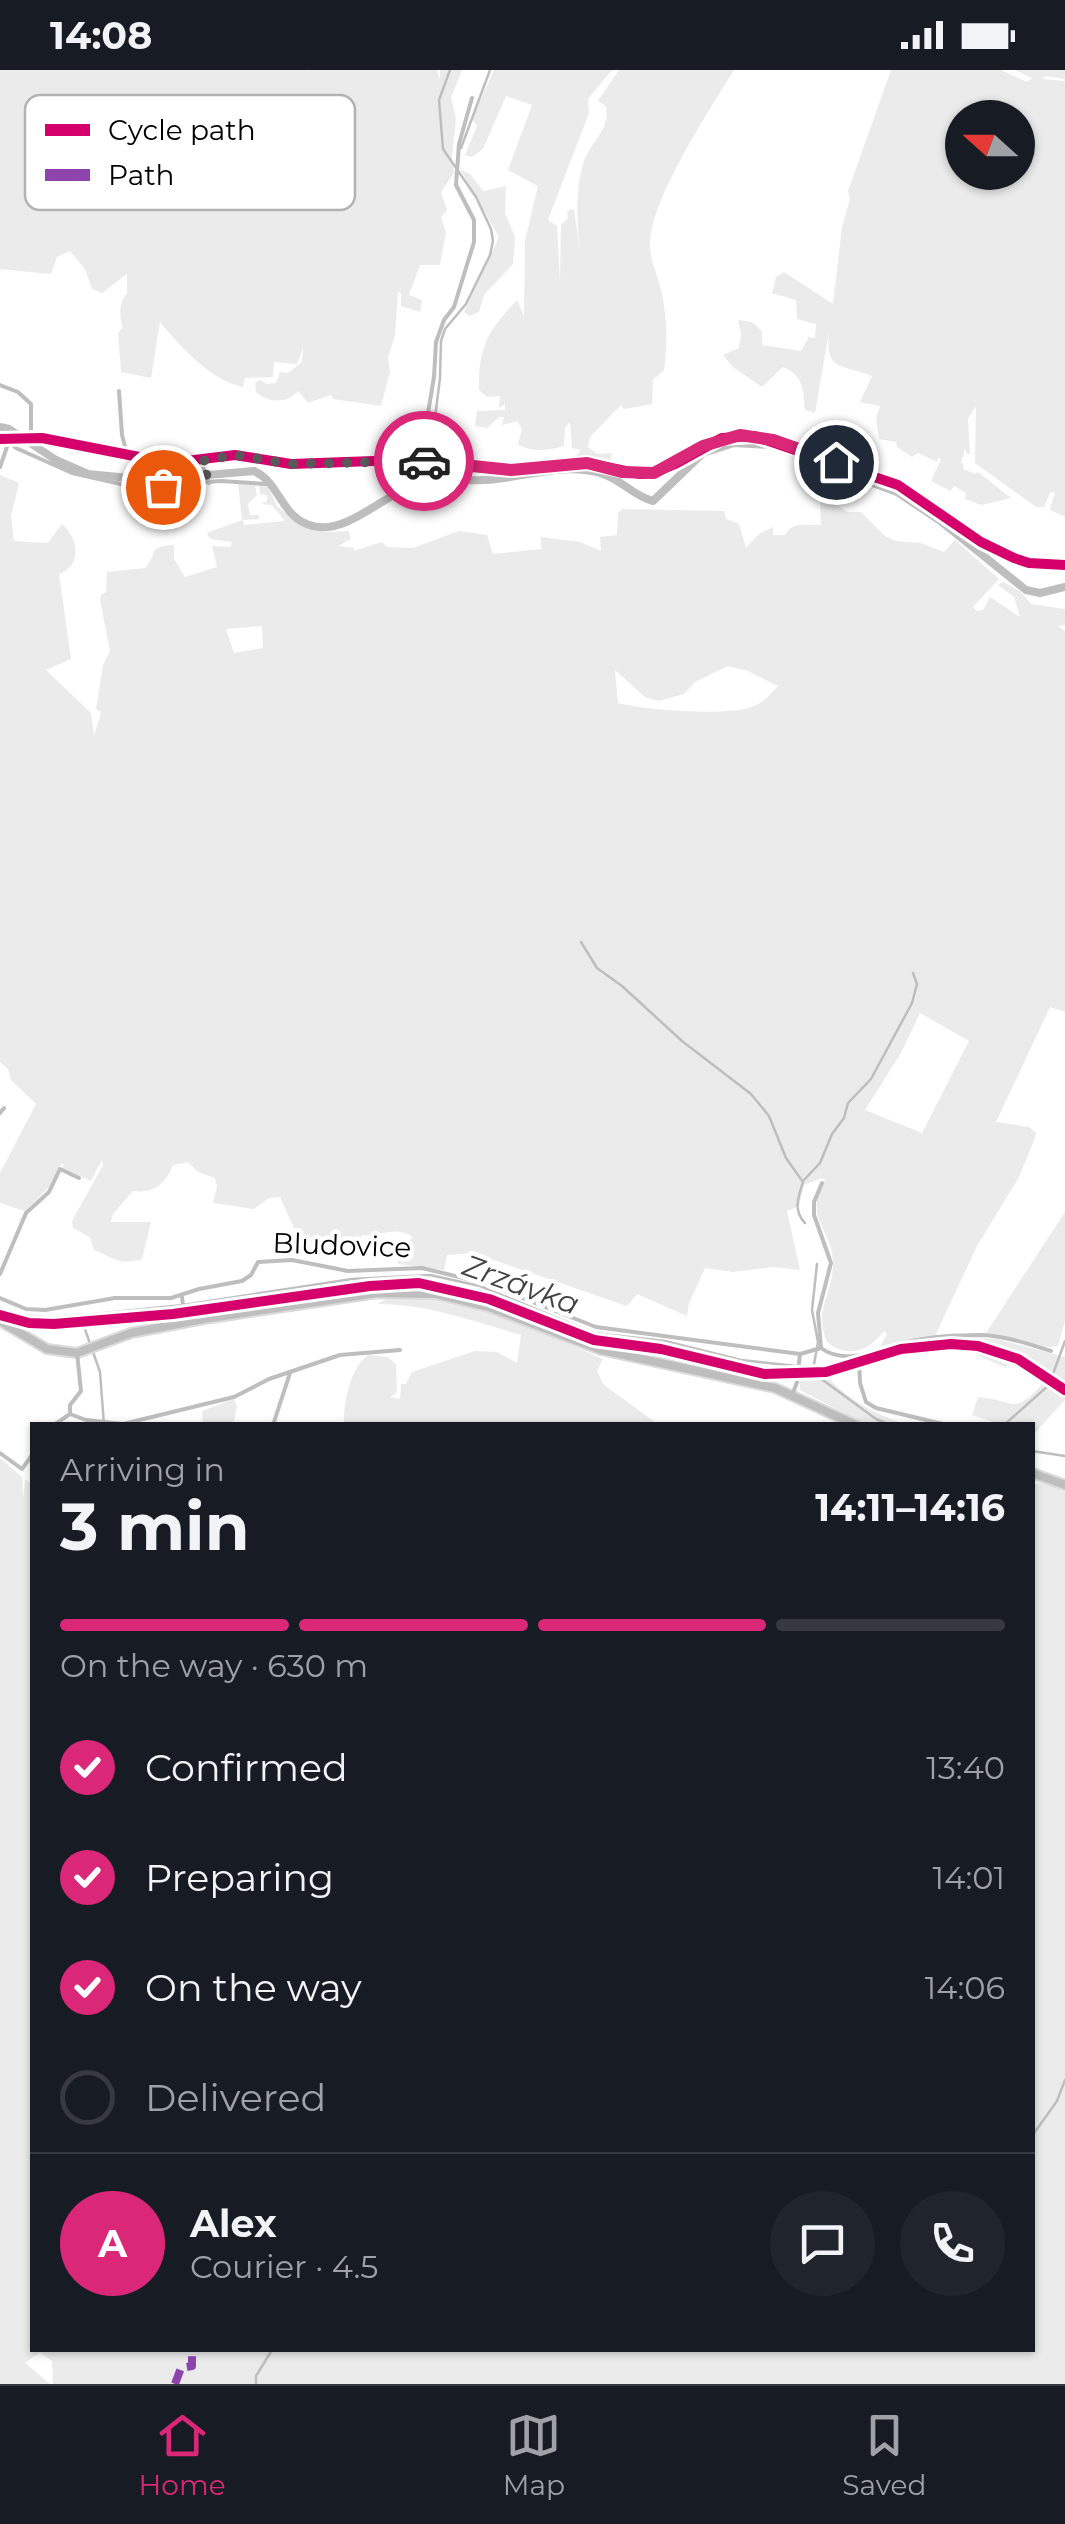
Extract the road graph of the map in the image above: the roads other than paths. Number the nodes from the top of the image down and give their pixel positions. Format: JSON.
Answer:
{"nodes":[{"id":1,"x":472,"y":98,"type":"dead end"},
{"id":2,"x":0,"y":385,"type":"edge"},
{"id":3,"x":119,"y":390,"type":"dead end"},
{"id":4,"x":40,"y":438,"type":"junction"},
{"id":5,"x":0,"y":439,"type":"edge"},
{"id":6,"x":12,"y":440,"type":"junction"},
{"id":7,"x":127,"y":454,"type":"junction"},
{"id":8,"x":201,"y":461,"type":"junction"},
{"id":9,"x":422,"y":461,"type":"junction"},
{"id":10,"x":0,"y":467,"type":"edge"},
{"id":11,"x":209,"y":482,"type":"junction"},
{"id":12,"x":266,"y":484,"type":"dead end"},
{"id":13,"x":1065,"y":565,"type":"edge"},
{"id":14,"x":79,"y":1178,"type":"dead end"},
{"id":15,"x":822,"y":1183,"type":"dead end"},
{"id":16,"x":0,"y":1274,"type":"edge"},
{"id":17,"x":0,"y":1298,"type":"edge"},
{"id":18,"x":182,"y":1298,"type":"junction"},
{"id":19,"x":0,"y":1321,"type":"edge"},
{"id":20,"x":186,"y":1322,"type":"junction"},
{"id":21,"x":821,"y":1348,"type":"junction"},
{"id":22,"x":400,"y":1350,"type":"dead end"},
{"id":23,"x":1051,"y":1350,"type":"dead end"},
{"id":24,"x":77,"y":1353,"type":"junction"},
{"id":25,"x":800,"y":1356,"type":"junction"},
{"id":26,"x":858,"y":1356,"type":"junction"},
{"id":27,"x":290,"y":1373,"type":"junction"},
{"id":28,"x":792,"y":1395,"type":"junction"},
{"id":29,"x":70,"y":1414,"type":"junction"},
{"id":30,"x":58,"y":1422,"type":"edge"},
{"id":31,"x":104,"y":1422,"type":"edge"},
{"id":32,"x":130,"y":1422,"type":"edge"},
{"id":33,"x":274,"y":1422,"type":"edge"},
{"id":34,"x":850,"y":1422,"type":"edge"},
{"id":35,"x":934,"y":1422,"type":"edge"},
{"id":36,"x":0,"y":1453,"type":"edge"},
{"id":37,"x":30,"y":1458,"type":"edge"},
{"id":38,"x":1035,"y":1474,"type":"edge"},
{"id":39,"x":1065,"y":1485,"type":"edge"}],
"edges":[{"from":1,"to":9,"type":"street"},
{"from":2,"to":4,"type":"street"},
{"from":3,"to":7,"type":"street"},
{"from":4,"to":6,"type":"street"},
{"from":4,"to":7,"type":"street"},
{"from":5,"to":6,"type":"street"},
{"from":6,"to":10,"type":"street"},
{"from":6,"to":11,"type":"street"},
{"from":7,"to":8,"type":"street"},
{"from":8,"to":9,"type":"street"},
{"from":8,"to":11,"type":"street"},
{"from":9,"to":13,"type":"street"},
{"from":11,"to":12,"type":"street"},
{"from":14,"to":16,"type":"street"},
{"from":15,"to":21,"type":"street"},
{"from":17,"to":18,"type":"street","name":"Bludovice"},
{"from":18,"to":20,"type":"street"},
{"from":18,"to":25,"type":"street","name":"Bludovice"},
{"from":19,"to":24,"type":"main road"},
{"from":20,"to":24,"type":"main road"},
{"from":20,"to":28,"type":"main road"},
{"from":21,"to":25,"type":"street","name":"Bludovice"},
{"from":21,"to":26,"type":"street","name":"Bludovice"},
{"from":22,"to":27,"type":"street"},
{"from":23,"to":26,"type":"street","name":"Bludovice"},
{"from":24,"to":29,"type":"street"},
{"from":25,"to":28,"type":"street"},
{"from":26,"to":35,"type":"street"},
{"from":27,"to":32,"type":"street"},
{"from":27,"to":33,"type":"street"},
{"from":28,"to":34,"type":"main road"},
{"from":29,"to":30,"type":"street"},
{"from":29,"to":31,"type":"street"},
{"from":36,"to":37,"type":"street"},
{"from":38,"to":39,"type":"main road"}]}
